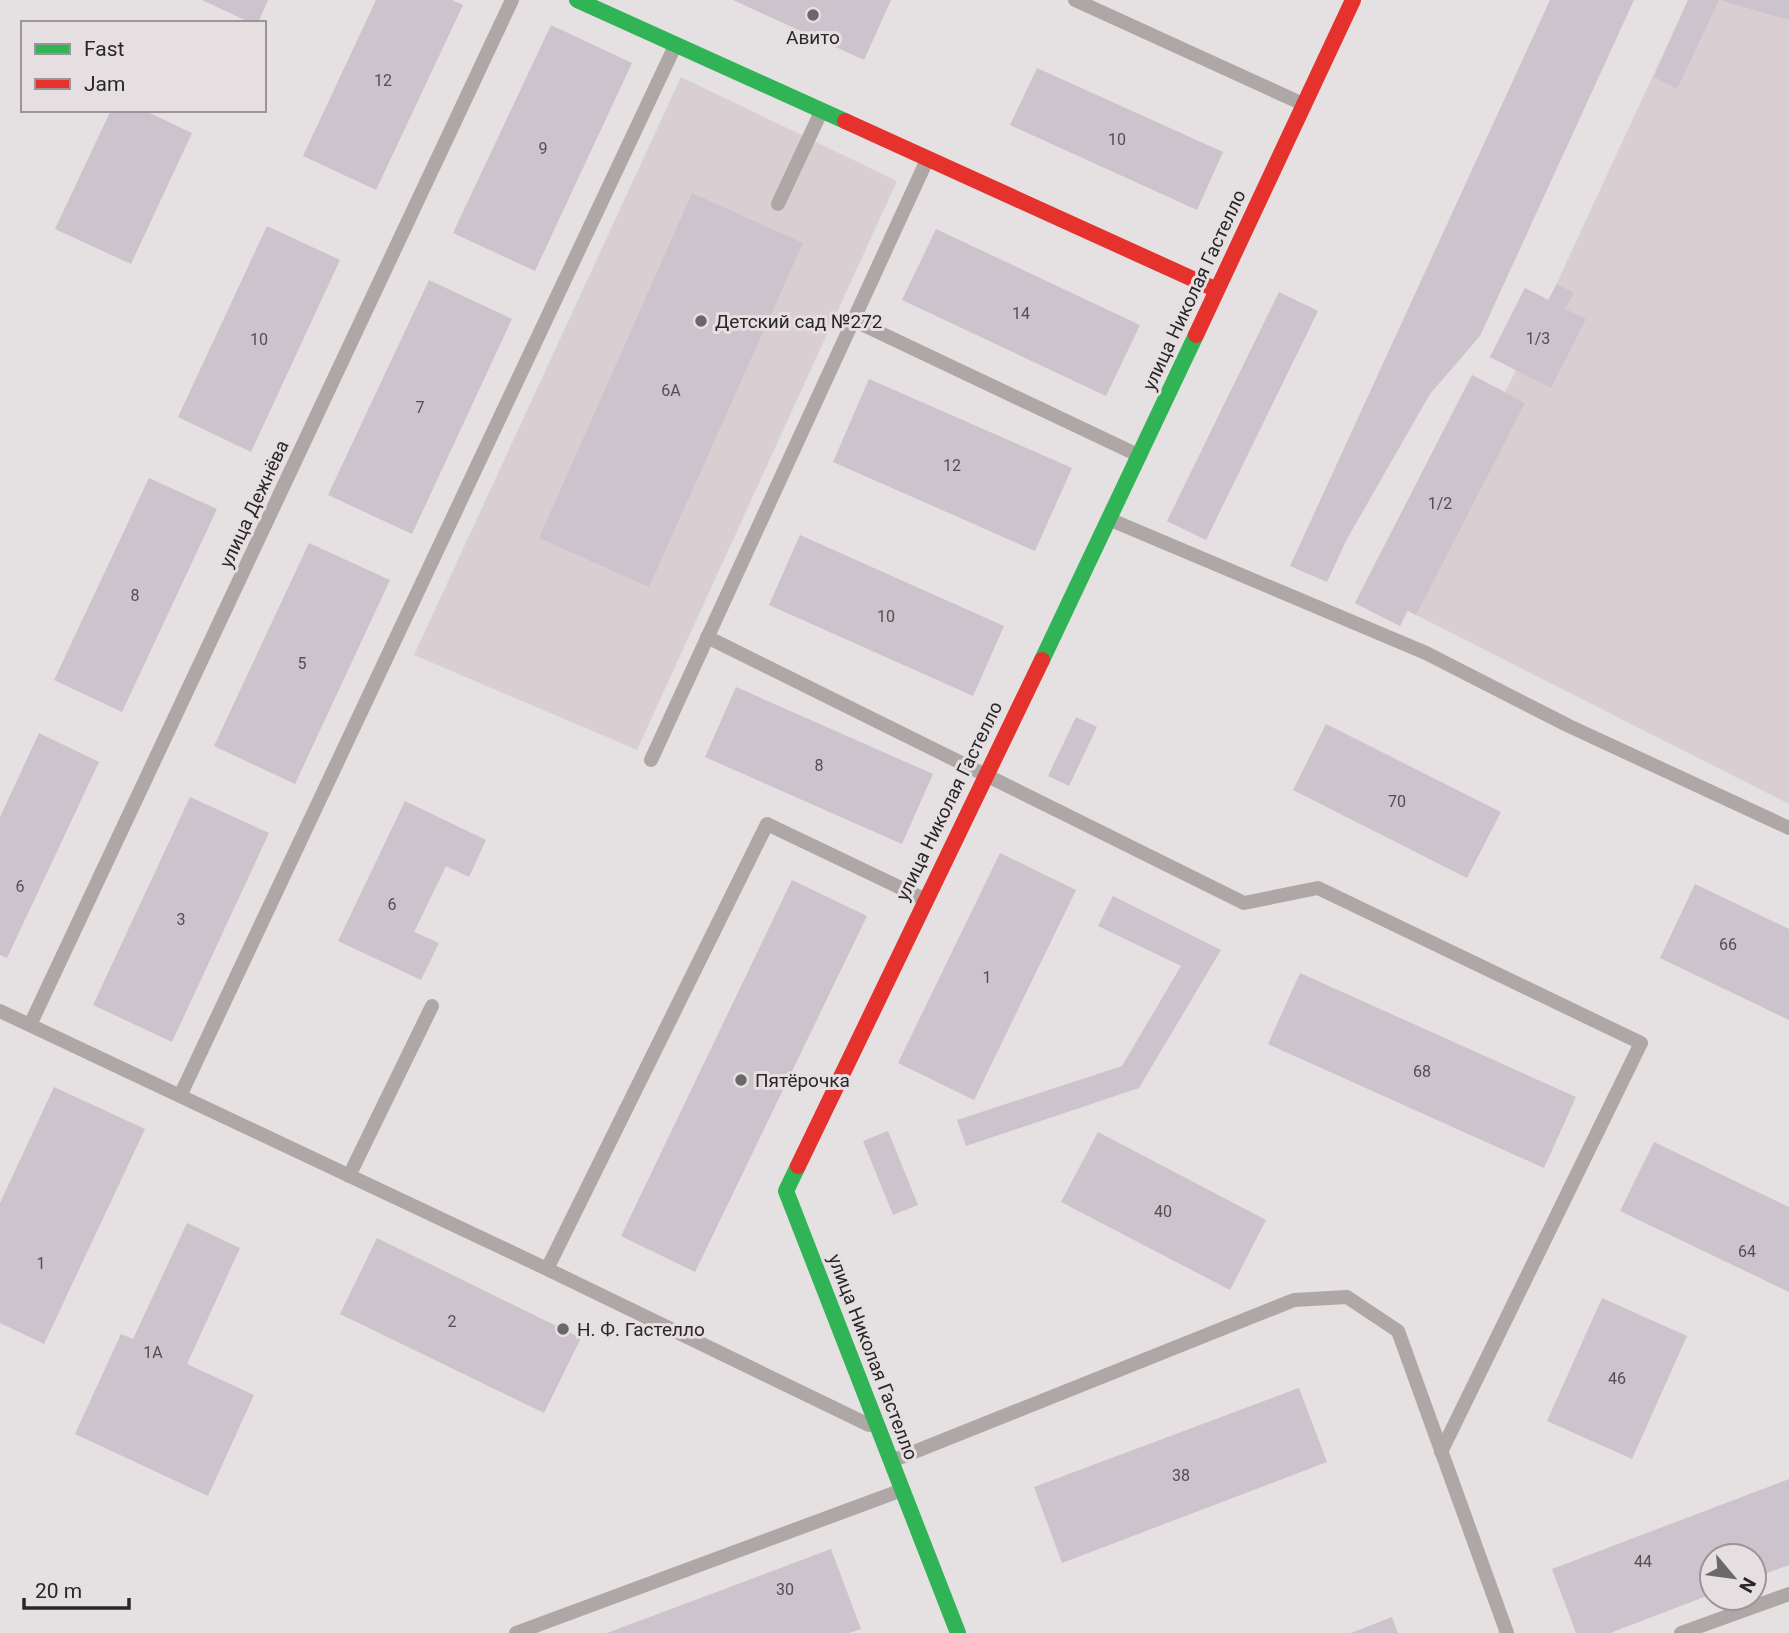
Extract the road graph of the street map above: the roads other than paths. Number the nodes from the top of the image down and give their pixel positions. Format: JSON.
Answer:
{"nodes":[{"id":1,"x":512,"y":0,"type":"edge"},
{"id":2,"x":577,"y":0,"type":"edge"},
{"id":3,"x":1075,"y":0,"type":"edge"},
{"id":4,"x":1353,"y":0,"type":"edge"},
{"id":5,"x":676,"y":45,"type":"junction"},
{"id":6,"x":1304,"y":105,"type":"junction"},
{"id":7,"x":821,"y":111,"type":"junction"},
{"id":8,"x":928,"y":159,"type":"junction"},
{"id":9,"x":778,"y":204,"type":"dead end"},
{"id":10,"x":1217,"y":290,"type":"junction"},
{"id":11,"x":853,"y":320,"type":"junction"},
{"id":12,"x":1140,"y":456,"type":"junction"},
{"id":13,"x":1110,"y":519,"type":"junction"},
{"id":14,"x":707,"y":637,"type":"junction"},
{"id":15,"x":651,"y":760,"type":"dead end"},
{"id":16,"x":986,"y":774,"type":"junction"},
{"id":17,"x":1789,"y":828,"type":"edge"},
{"id":18,"x":924,"y":899,"type":"junction"},
{"id":19,"x":432,"y":1006,"type":"dead end"},
{"id":20,"x":0,"y":1011,"type":"edge"},
{"id":21,"x":30,"y":1025,"type":"junction"},
{"id":22,"x":180,"y":1096,"type":"junction"},
{"id":23,"x":349,"y":1176,"type":"junction"},
{"id":24,"x":547,"y":1269,"type":"junction"},
{"id":25,"x":879,"y":1430,"type":"junction"},
{"id":26,"x":1441,"y":1452,"type":"junction"},
{"id":27,"x":891,"y":1461,"type":"junction"},
{"id":28,"x":902,"y":1490,"type":"junction"},
{"id":29,"x":1789,"y":1594,"type":"edge"},
{"id":30,"x":516,"y":1633,"type":"edge"},
{"id":31,"x":958,"y":1633,"type":"edge"},
{"id":32,"x":1507,"y":1633,"type":"edge"},
{"id":33,"x":1681,"y":1633,"type":"edge"}],
"edges":[{"from":1,"to":21,"type":"lane","name":"улица Дежнёва"},
{"from":2,"to":5,"type":"street"},
{"from":3,"to":6,"type":"lane"},
{"from":4,"to":6,"type":"street","name":"улица Николая Гастелло"},
{"from":5,"to":7,"type":"street"},
{"from":5,"to":22,"type":"lane"},
{"from":6,"to":10,"type":"street","name":"улица Николая Гастелло"},
{"from":7,"to":8,"type":"street"},
{"from":7,"to":9,"type":"lane"},
{"from":8,"to":10,"type":"street"},
{"from":8,"to":11,"type":"lane"},
{"from":10,"to":12,"type":"street","name":"улица Николая Гастелло"},
{"from":11,"to":12,"type":"lane"},
{"from":11,"to":14,"type":"lane"},
{"from":12,"to":13,"type":"street","name":"улица Николая Гастелло"},
{"from":13,"to":16,"type":"street","name":"улица Николая Гастелло"},
{"from":13,"to":17,"type":"lane"},
{"from":14,"to":15,"type":"lane"},
{"from":14,"to":16,"type":"lane"},
{"from":16,"to":18,"type":"street","name":"улица Николая Гастелло"},
{"from":16,"to":26,"type":"lane"},
{"from":18,"to":24,"type":"lane"},
{"from":18,"to":25,"type":"street","name":"улица Николая Гастелло"},
{"from":19,"to":23,"type":"lane"},
{"from":20,"to":21,"type":"lane"},
{"from":21,"to":22,"type":"lane"},
{"from":22,"to":23,"type":"lane"},
{"from":23,"to":24,"type":"lane"},
{"from":24,"to":25,"type":"lane"},
{"from":25,"to":27,"type":"street","name":"улица Николая Гастелло"},
{"from":26,"to":27,"type":"lane"},
{"from":26,"to":32,"type":"lane"},
{"from":27,"to":28,"type":"street","name":"улица Николая Гастелло"},
{"from":28,"to":30,"type":"lane"},
{"from":28,"to":31,"type":"street","name":"улица Николая Гастелло"},
{"from":29,"to":33,"type":"lane"}]}
